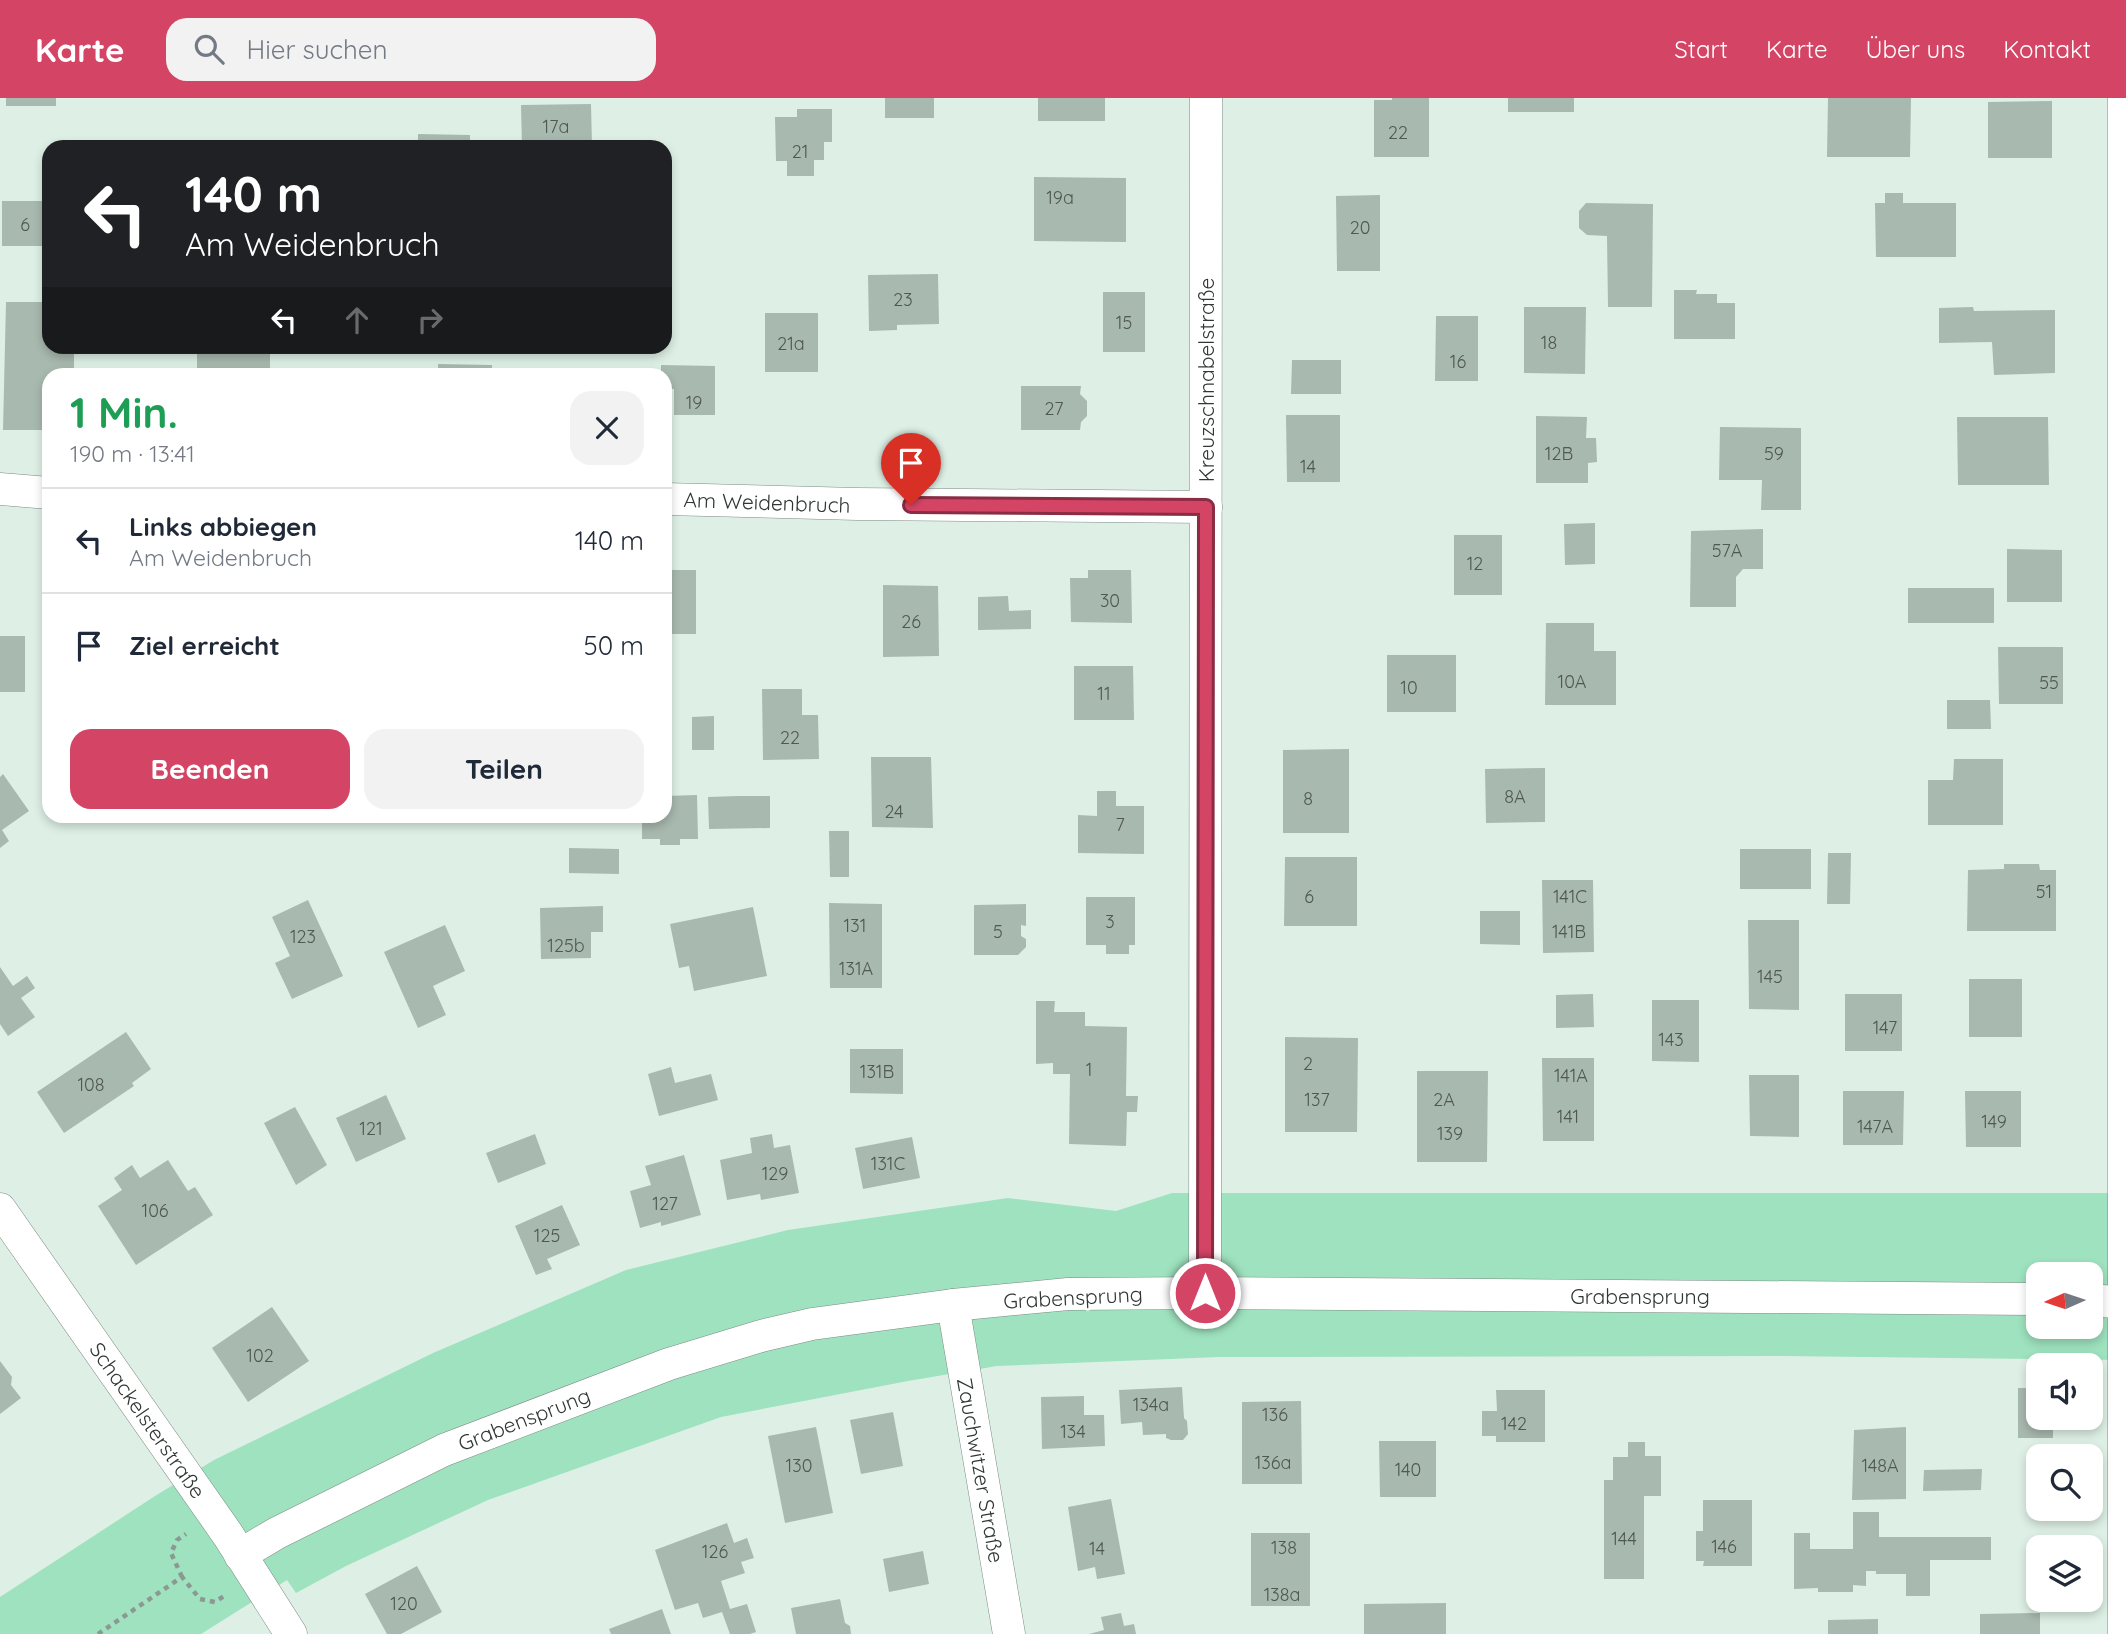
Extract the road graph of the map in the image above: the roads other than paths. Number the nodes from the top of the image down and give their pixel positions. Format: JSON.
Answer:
{"nodes":[{"id":1,"x":1206,"y":98,"type":"edge"},
{"id":2,"x":2124,"y":98,"type":"edge"},
{"id":3,"x":0,"y":489,"type":"edge"},
{"id":4,"x":42,"y":492,"type":"edge"},
{"id":5,"x":672,"y":499,"type":"edge"},
{"id":6,"x":1206,"y":507,"type":"junction"},
{"id":7,"x":0,"y":1209,"type":"edge"},
{"id":8,"x":1205,"y":1293,"type":"junction"},
{"id":9,"x":2026,"y":1299,"type":"edge"},
{"id":10,"x":2104,"y":1301,"type":"edge"},
{"id":11,"x":2124,"y":1303,"type":"edge"},
{"id":12,"x":953,"y":1305,"type":"junction"},
{"id":13,"x":240,"y":1555,"type":"junction"},
{"id":14,"x":291,"y":1634,"type":"edge"},
{"id":15,"x":1009,"y":1634,"type":"edge"},
{"id":16,"x":2124,"y":1634,"type":"edge"}],
"edges":[{"from":1,"to":6,"type":"street","name":"Kreuzschnabelstraße"},
{"from":2,"to":11,"type":"street"},
{"from":3,"to":4,"type":"street"},
{"from":5,"to":6,"type":"street","name":"Am Weidenbruch"},
{"from":6,"to":8,"type":"street","name":"Kreuzschnabelstraße"},
{"from":7,"to":13,"type":"street","name":"Schackelsterstraße"},
{"from":8,"to":9,"type":"street","name":"Grabensprung"},
{"from":8,"to":12,"type":"street","name":"Grabensprung"},
{"from":10,"to":11,"type":"street"},
{"from":11,"to":16,"type":"street"},
{"from":12,"to":13,"type":"street","name":"Grabensprung"},
{"from":12,"to":15,"type":"street","name":"Zauchwitzer Straße"},
{"from":13,"to":14,"type":"street","name":"Schackelsterstraße"}]}
